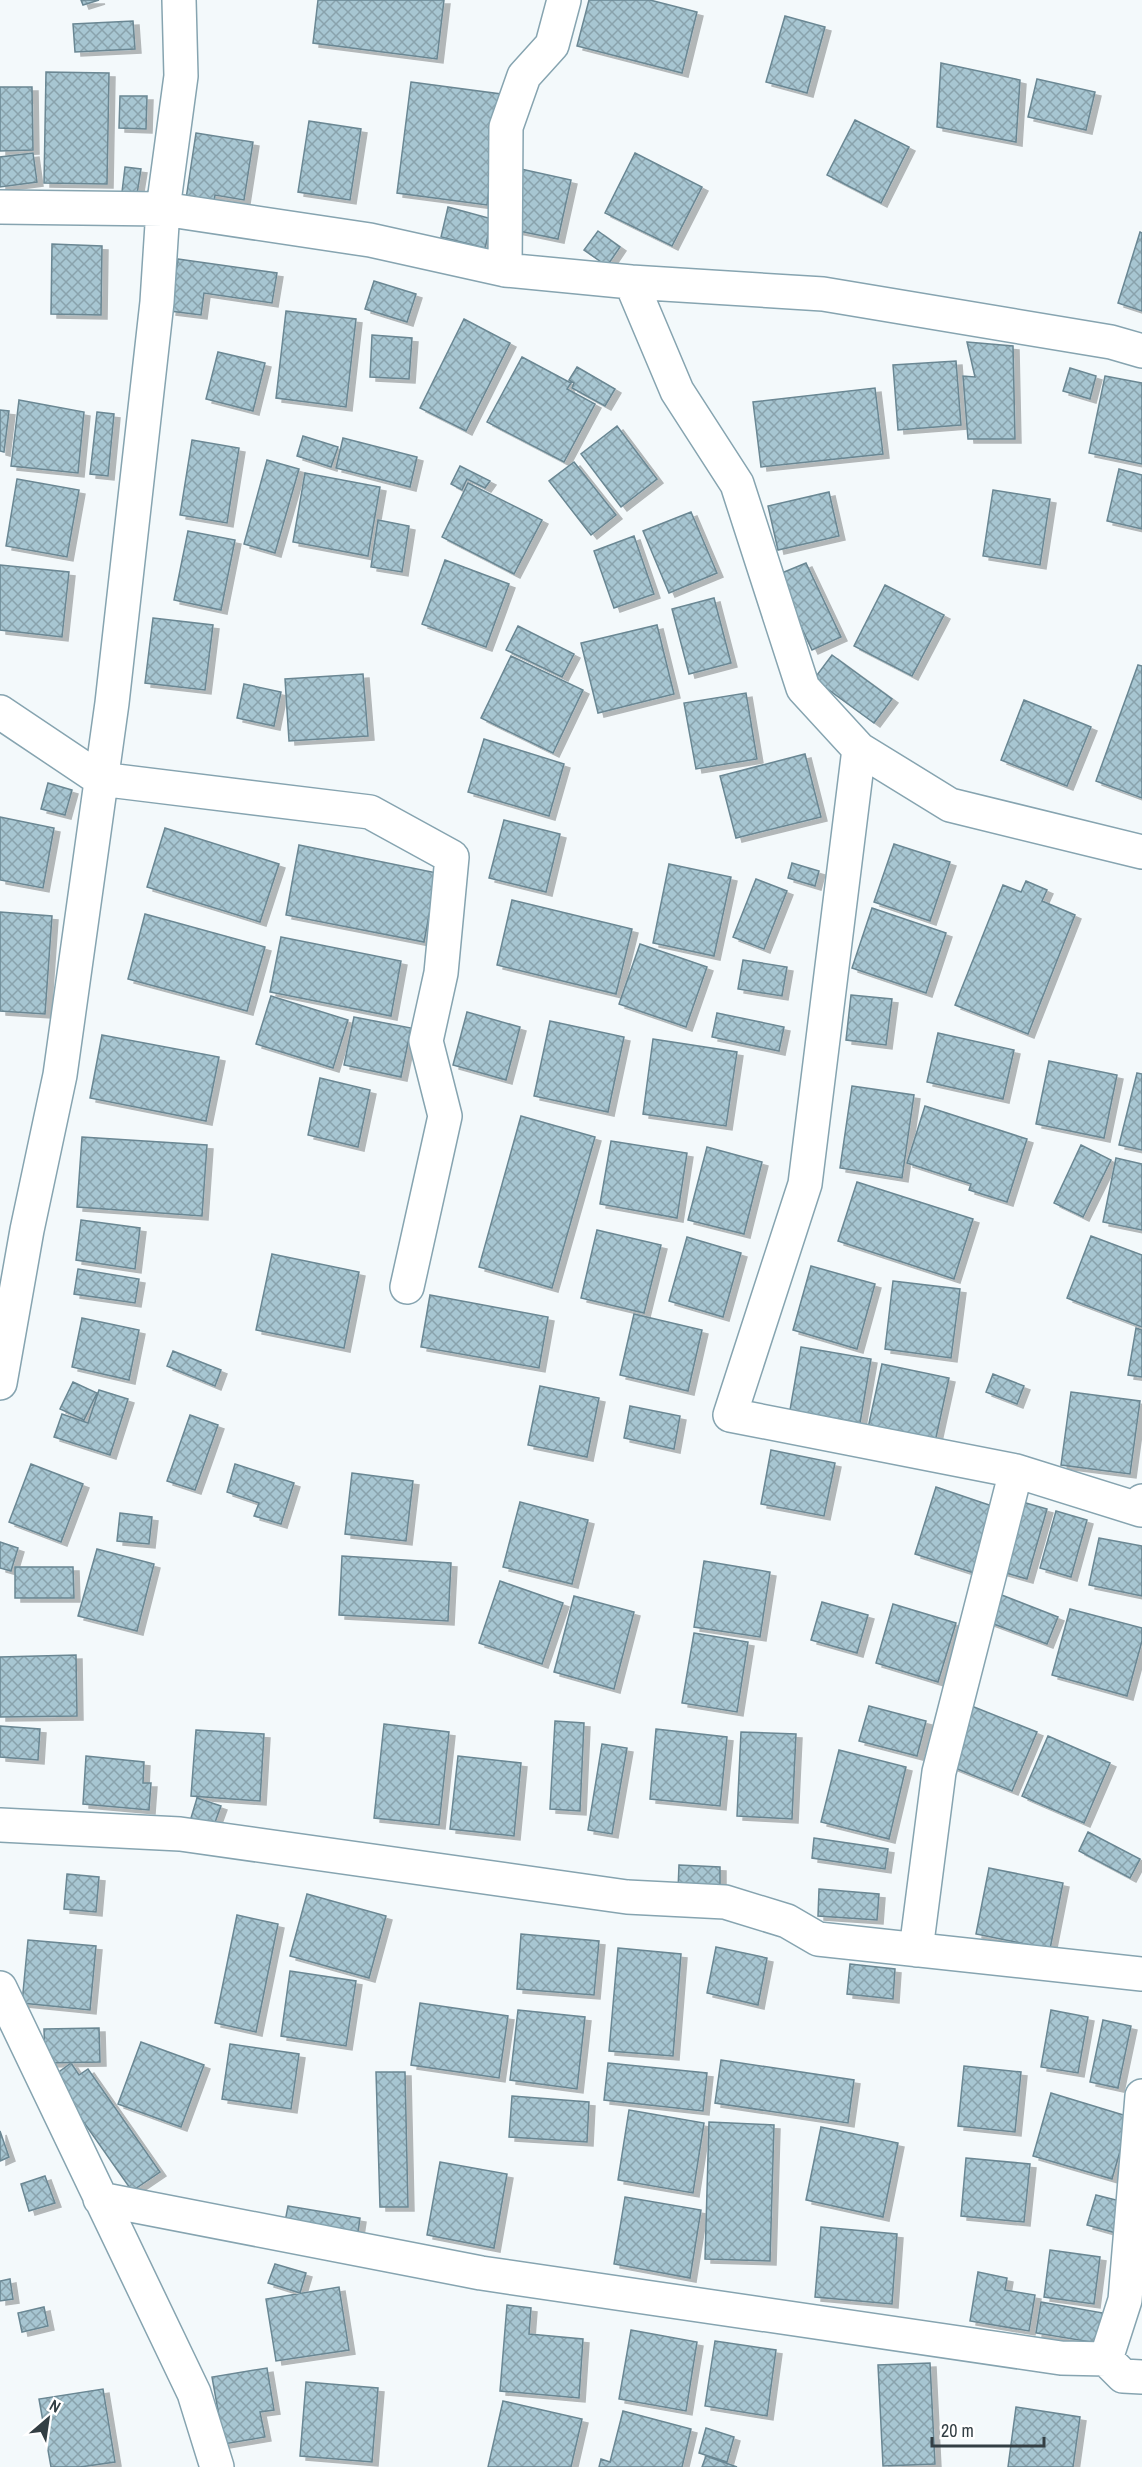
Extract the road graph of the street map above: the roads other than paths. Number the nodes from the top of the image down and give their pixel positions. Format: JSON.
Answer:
{"nodes":[{"id":1,"x":179,"y":0,"type":"edge"},
{"id":2,"x":564,"y":0,"type":"edge"},
{"id":3,"x":0,"y":207,"type":"edge"},
{"id":4,"x":163,"y":209,"type":"junction"},
{"id":5,"x":505,"y":270,"type":"junction"},
{"id":6,"x":631,"y":282,"type":"junction"},
{"id":7,"x":1142,"y":351,"type":"edge"},
{"id":8,"x":0,"y":712,"type":"edge"},
{"id":9,"x":859,"y":749,"type":"junction"},
{"id":10,"x":100,"y":779,"type":"junction"},
{"id":11,"x":1142,"y":852,"type":"edge"},
{"id":12,"x":406,"y":1287,"type":"dead end"},
{"id":13,"x":0,"y":1383,"type":"edge"},
{"id":14,"x":1016,"y":1471,"type":"junction"},
{"id":15,"x":1142,"y":1501,"type":"edge"},
{"id":16,"x":0,"y":1825,"type":"edge"},
{"id":17,"x":916,"y":1950,"type":"junction"},
{"id":18,"x":1142,"y":1974,"type":"edge"},
{"id":19,"x":0,"y":1988,"type":"edge"},
{"id":20,"x":1142,"y":2096,"type":"edge"},
{"id":21,"x":100,"y":2199,"type":"junction"},
{"id":22,"x":1106,"y":2359,"type":"junction"},
{"id":23,"x":1142,"y":2378,"type":"edge"},
{"id":24,"x":217,"y":2467,"type":"edge"}],
"edges":[{"from":1,"to":4,"type":"street"},
{"from":2,"to":5,"type":"street"},
{"from":3,"to":4,"type":"street"},
{"from":4,"to":5,"type":"street"},
{"from":4,"to":10,"type":"street"},
{"from":5,"to":6,"type":"street"},
{"from":6,"to":7,"type":"street"},
{"from":6,"to":9,"type":"street"},
{"from":8,"to":10,"type":"street"},
{"from":9,"to":11,"type":"street"},
{"from":9,"to":14,"type":"street"},
{"from":10,"to":12,"type":"street"},
{"from":10,"to":13,"type":"street"},
{"from":14,"to":15,"type":"street"},
{"from":14,"to":17,"type":"street"},
{"from":16,"to":17,"type":"street"},
{"from":17,"to":18,"type":"street"},
{"from":19,"to":21,"type":"street"},
{"from":20,"to":22,"type":"street"},
{"from":21,"to":22,"type":"street"},
{"from":21,"to":24,"type":"street"},
{"from":22,"to":23,"type":"street"}]}
